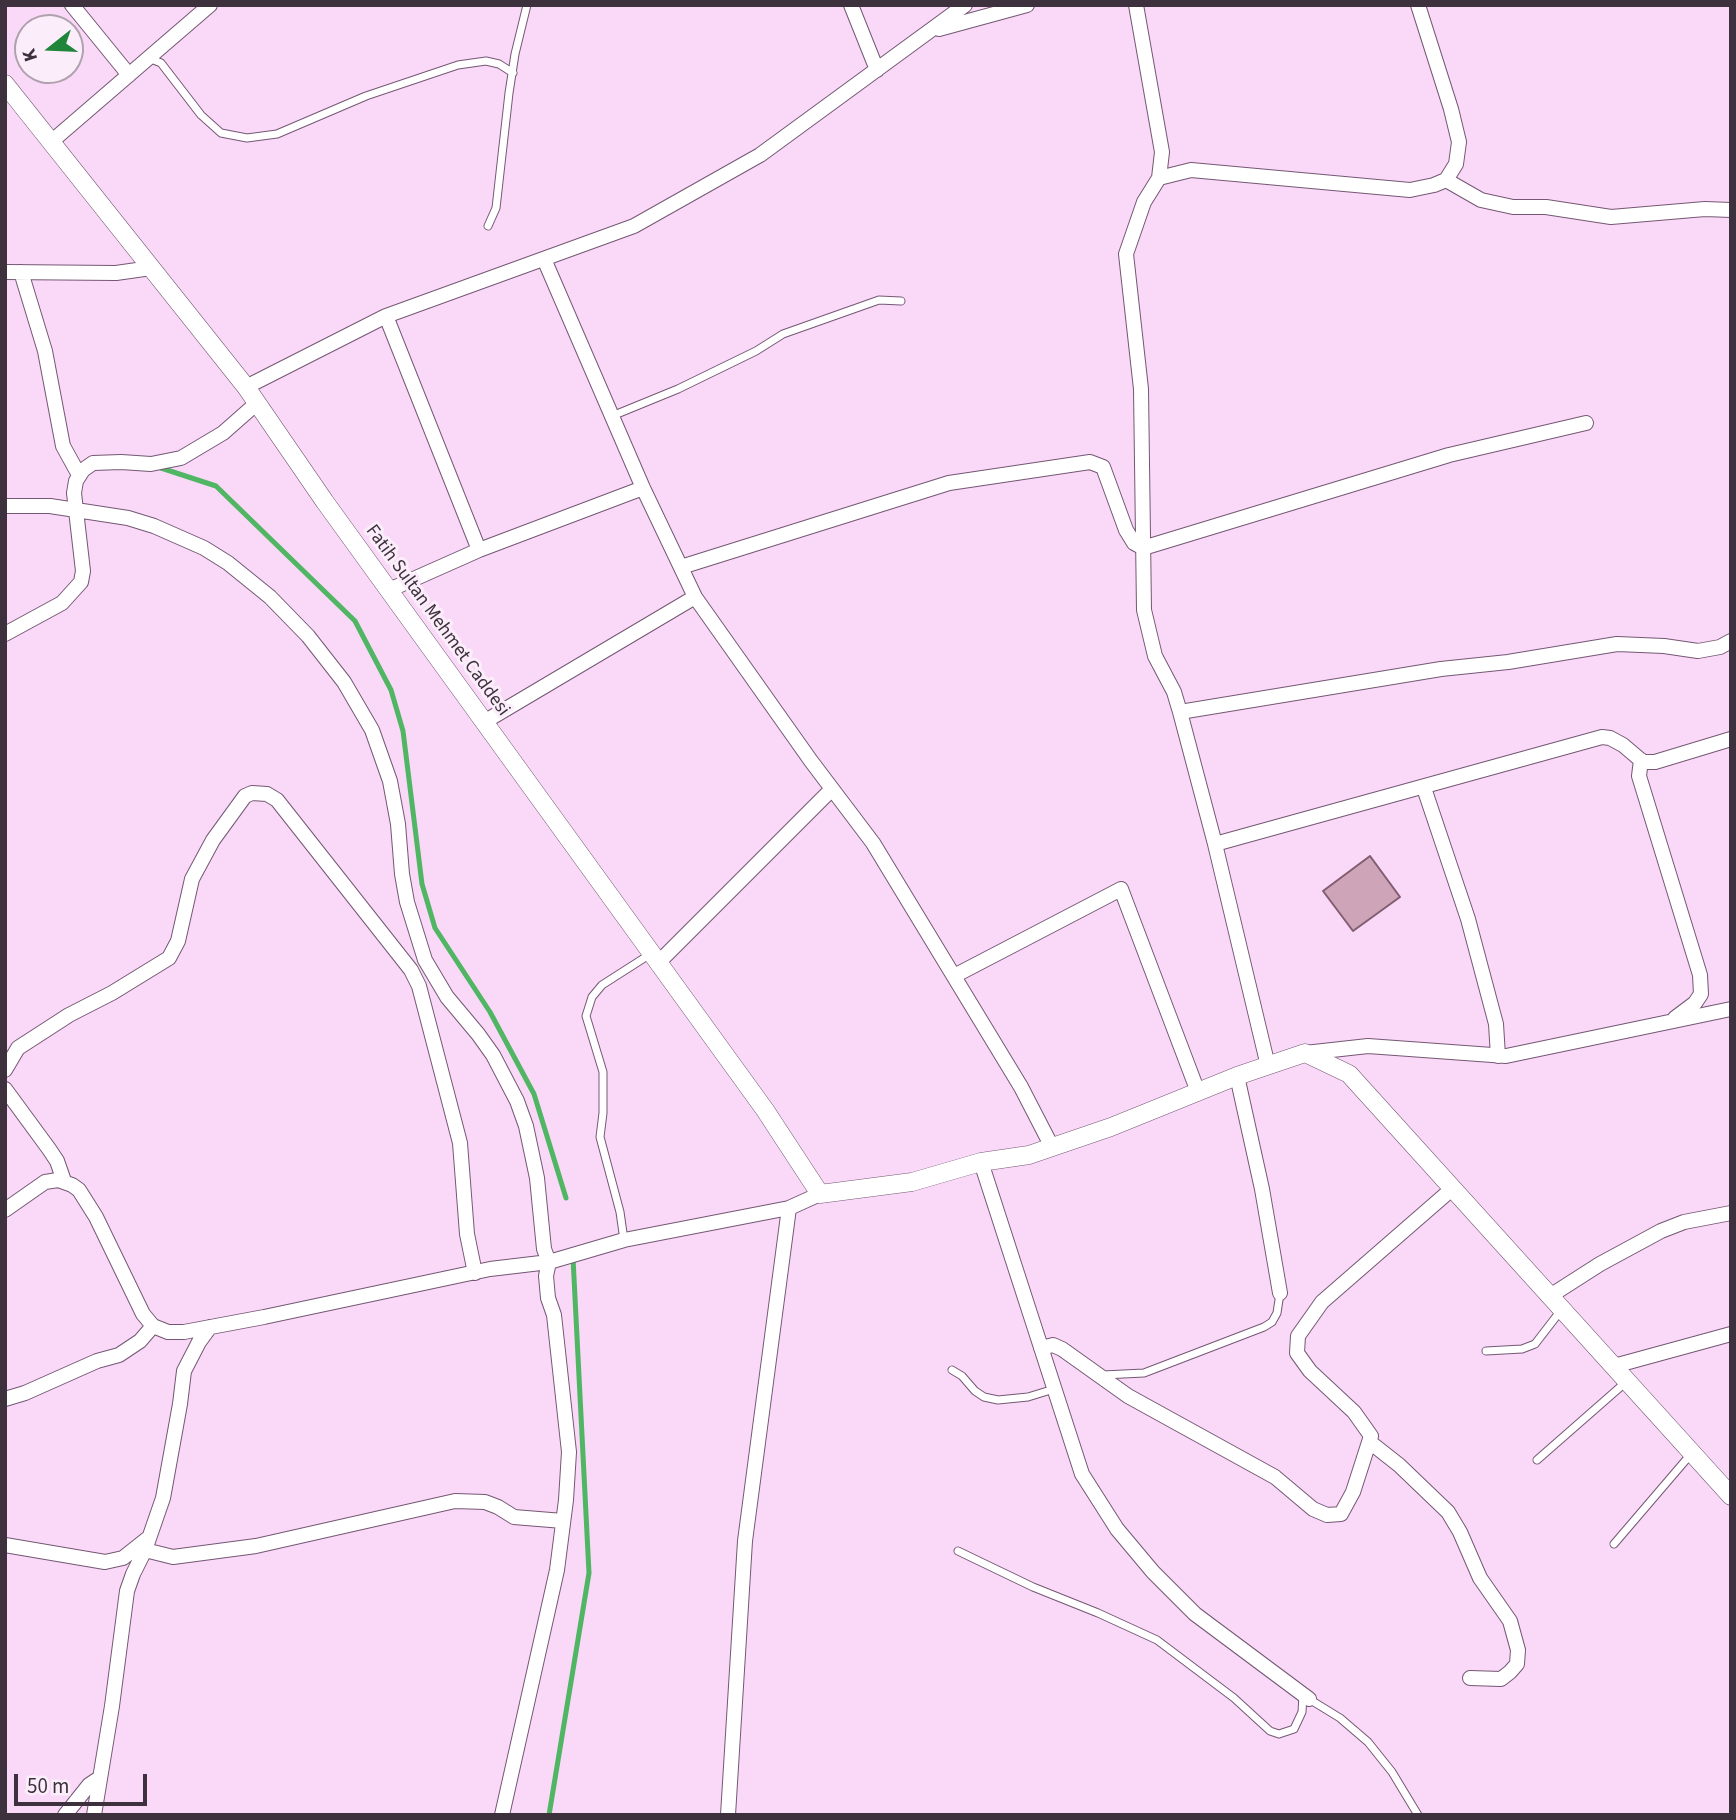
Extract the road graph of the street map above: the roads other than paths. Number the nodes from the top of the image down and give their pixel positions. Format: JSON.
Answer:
{"nodes":[{"id":1,"x":72,"y":5,"type":"edge"},
{"id":2,"x":210,"y":5,"type":"edge"},
{"id":3,"x":527,"y":5,"type":"edge"},
{"id":4,"x":850,"y":5,"type":"edge"},
{"id":5,"x":965,"y":5,"type":"edge"},
{"id":6,"x":1027,"y":5,"type":"edge"},
{"id":7,"x":1136,"y":5,"type":"edge"},
{"id":8,"x":1418,"y":5,"type":"edge"},
{"id":9,"x":931,"y":31,"type":"junction"},
{"id":10,"x":149,"y":58,"type":"junction"},
{"id":11,"x":877,"y":70,"type":"junction"},
{"id":12,"x":513,"y":73,"type":"junction"},
{"id":13,"x":129,"y":75,"type":"junction"},
{"id":14,"x":5,"y":84,"type":"edge"},
{"id":15,"x":51,"y":142,"type":"junction"},
{"id":16,"x":1159,"y":178,"type":"junction"},
{"id":17,"x":1446,"y":180,"type":"junction"},
{"id":18,"x":1731,"y":210,"type":"edge"},
{"id":19,"x":488,"y":226,"type":"dead end"},
{"id":20,"x":544,"y":259,"type":"junction"},
{"id":21,"x":151,"y":268,"type":"junction"},
{"id":22,"x":5,"y":272,"type":"edge"},
{"id":23,"x":21,"y":272,"type":"junction"},
{"id":24,"x":901,"y":301,"type":"dead end"},
{"id":25,"x":386,"y":316,"type":"junction"},
{"id":26,"x":246,"y":387,"type":"junction"},
{"id":27,"x":257,"y":403,"type":"junction"},
{"id":28,"x":612,"y":416,"type":"junction"},
{"id":29,"x":1586,"y":423,"type":"dead end"},
{"id":30,"x":79,"y":475,"type":"junction"},
{"id":31,"x":643,"y":488,"type":"junction"},
{"id":32,"x":5,"y":506,"type":"edge"},
{"id":33,"x":76,"y":510,"type":"junction"},
{"id":34,"x":1143,"y":548,"type":"junction"},
{"id":35,"x":479,"y":550,"type":"junction"},
{"id":36,"x":681,"y":567,"type":"junction"},
{"id":37,"x":389,"y":590,"type":"junction"},
{"id":38,"x":695,"y":597,"type":"junction"},
{"id":39,"x":5,"y":634,"type":"edge"},
{"id":40,"x":1731,"y":641,"type":"edge"},
{"id":41,"x":1180,"y":712,"type":"junction"},
{"id":42,"x":484,"y":722,"type":"junction"},
{"id":43,"x":1731,"y":739,"type":"edge"},
{"id":44,"x":1641,"y":760,"type":"junction"},
{"id":45,"x":1424,"y":788,"type":"junction"},
{"id":46,"x":832,"y":789,"type":"junction"},
{"id":47,"x":1215,"y":844,"type":"junction"},
{"id":48,"x":655,"y":958,"type":"junction"},
{"id":49,"x":954,"y":976,"type":"junction"},
{"id":50,"x":1731,"y":1009,"type":"edge"},
{"id":51,"x":1668,"y":1023,"type":"junction"},
{"id":52,"x":1305,"y":1054,"type":"junction"},
{"id":53,"x":1498,"y":1056,"type":"junction"},
{"id":54,"x":1268,"y":1066,"type":"junction"},
{"id":55,"x":5,"y":1070,"type":"edge"},
{"id":56,"x":1237,"y":1076,"type":"junction"},
{"id":57,"x":5,"y":1089,"type":"edge"},
{"id":58,"x":1198,"y":1092,"type":"junction"},
{"id":59,"x":1052,"y":1147,"type":"junction"},
{"id":60,"x":981,"y":1161,"type":"junction"},
{"id":61,"x":64,"y":1181,"type":"junction"},
{"id":62,"x":1453,"y":1188,"type":"junction"},
{"id":63,"x":820,"y":1194,"type":"junction"},
{"id":64,"x":789,"y":1208,"type":"junction"},
{"id":65,"x":5,"y":1210,"type":"edge"},
{"id":66,"x":1731,"y":1213,"type":"edge"},
{"id":67,"x":624,"y":1240,"type":"junction"},
{"id":68,"x":549,"y":1262,"type":"junction"},
{"id":69,"x":475,"y":1273,"type":"junction"},
{"id":70,"x":1280,"y":1293,"type":"joint"},
{"id":71,"x":1556,"y":1302,"type":"junction"},
{"id":72,"x":153,"y":1326,"type":"junction"},
{"id":73,"x":210,"y":1327,"type":"junction"},
{"id":74,"x":1731,"y":1334,"type":"edge"},
{"id":75,"x":1041,"y":1348,"type":"junction"},
{"id":76,"x":1486,"y":1351,"type":"dead end"},
{"id":77,"x":1614,"y":1366,"type":"junction"},
{"id":78,"x":952,"y":1370,"type":"dead end"},
{"id":79,"x":1099,"y":1375,"type":"junction"},
{"id":80,"x":1627,"y":1381,"type":"junction"},
{"id":81,"x":1054,"y":1389,"type":"junction"},
{"id":82,"x":5,"y":1399,"type":"edge"},
{"id":83,"x":1371,"y":1443,"type":"junction"},
{"id":84,"x":1692,"y":1453,"type":"junction"},
{"id":85,"x":1537,"y":1460,"type":"dead end"},
{"id":86,"x":1731,"y":1496,"type":"edge"},
{"id":87,"x":563,"y":1521,"type":"junction"},
{"id":88,"x":147,"y":1544,"type":"junction"},
{"id":89,"x":1614,"y":1544,"type":"dead end"},
{"id":90,"x":5,"y":1545,"type":"edge"},
{"id":91,"x":958,"y":1551,"type":"dead end"},
{"id":92,"x":1470,"y":1678,"type":"dead end"},
{"id":93,"x":1306,"y":1697,"type":"junction"},
{"id":94,"x":98,"y":1779,"type":"junction"},
{"id":95,"x":65,"y":1815,"type":"edge"},
{"id":96,"x":94,"y":1815,"type":"edge"},
{"id":97,"x":502,"y":1815,"type":"edge"},
{"id":98,"x":728,"y":1815,"type":"edge"},
{"id":99,"x":1418,"y":1815,"type":"edge"}],
"edges":[{"from":1,"to":13,"type":"street"},
{"from":2,"to":10,"type":"street"},
{"from":3,"to":12,"type":"lane"},
{"from":4,"to":11,"type":"street"},
{"from":5,"to":9,"type":"street"},
{"from":6,"to":9,"type":"street"},
{"from":7,"to":16,"type":"street"},
{"from":8,"to":17,"type":"street"},
{"from":9,"to":11,"type":"street"},
{"from":10,"to":12,"type":"lane"},
{"from":10,"to":13,"type":"street"},
{"from":11,"to":20,"type":"street"},
{"from":12,"to":19,"type":"lane"},
{"from":13,"to":15,"type":"street"},
{"from":14,"to":15,"type":"street","name":"Fatih Sultan Mehmet Caddesi"},
{"from":15,"to":21,"type":"street","name":"Fatih Sultan Mehmet Caddesi"},
{"from":16,"to":17,"type":"street"},
{"from":16,"to":34,"type":"street"},
{"from":17,"to":18,"type":"street"},
{"from":20,"to":25,"type":"street"},
{"from":20,"to":28,"type":"street"},
{"from":21,"to":23,"type":"street"},
{"from":21,"to":26,"type":"street","name":"Fatih Sultan Mehmet Caddesi"},
{"from":22,"to":23,"type":"street"},
{"from":23,"to":30,"type":"street"},
{"from":24,"to":28,"type":"lane"},
{"from":25,"to":26,"type":"street"},
{"from":25,"to":35,"type":"street"},
{"from":26,"to":27,"type":"street","name":"Fatih Sultan Mehmet Caddesi"},
{"from":27,"to":30,"type":"street"},
{"from":27,"to":37,"type":"street","name":"Fatih Sultan Mehmet Caddesi"},
{"from":28,"to":31,"type":"street"},
{"from":29,"to":34,"type":"street"},
{"from":30,"to":33,"type":"street"},
{"from":31,"to":35,"type":"street"},
{"from":31,"to":36,"type":"street"},
{"from":32,"to":33,"type":"street"},
{"from":33,"to":39,"type":"street"},
{"from":33,"to":68,"type":"street"},
{"from":34,"to":36,"type":"street"},
{"from":34,"to":41,"type":"street"},
{"from":35,"to":37,"type":"street"},
{"from":36,"to":38,"type":"street"},
{"from":37,"to":42,"type":"street","name":"Fatih Sultan Mehmet Caddesi"},
{"from":38,"to":42,"type":"street"},
{"from":38,"to":46,"type":"street"},
{"from":40,"to":41,"type":"street"},
{"from":41,"to":47,"type":"street"},
{"from":42,"to":48,"type":"street","name":"Fatih Sultan Mehmet Caddesi"},
{"from":43,"to":44,"type":"street"},
{"from":44,"to":45,"type":"street"},
{"from":44,"to":51,"type":"street"},
{"from":45,"to":47,"type":"street"},
{"from":45,"to":53,"type":"street"},
{"from":46,"to":48,"type":"street"},
{"from":46,"to":49,"type":"street"},
{"from":47,"to":54,"type":"street"},
{"from":48,"to":63,"type":"street","name":"Fatih Sultan Mehmet Caddesi"},
{"from":48,"to":67,"type":"lane"},
{"from":49,"to":58,"type":"street"},
{"from":49,"to":59,"type":"street"},
{"from":50,"to":51,"type":"street"},
{"from":51,"to":53,"type":"street"},
{"from":52,"to":53,"type":"street"},
{"from":52,"to":54,"type":"street"},
{"from":52,"to":62,"type":"street"},
{"from":54,"to":56,"type":"street"},
{"from":55,"to":69,"type":"street"},
{"from":56,"to":58,"type":"street"},
{"from":56,"to":70,"type":"street"},
{"from":57,"to":61,"type":"street"},
{"from":58,"to":59,"type":"street"},
{"from":59,"to":60,"type":"street"},
{"from":60,"to":63,"type":"street"},
{"from":60,"to":75,"type":"street"},
{"from":61,"to":65,"type":"street"},
{"from":61,"to":72,"type":"street"},
{"from":62,"to":71,"type":"street"},
{"from":62,"to":83,"type":"street"},
{"from":63,"to":64,"type":"street"},
{"from":64,"to":67,"type":"street"},
{"from":64,"to":98,"type":"street"},
{"from":66,"to":71,"type":"street"},
{"from":67,"to":68,"type":"street"},
{"from":68,"to":69,"type":"street"},
{"from":68,"to":87,"type":"street"},
{"from":69,"to":73,"type":"street"},
{"from":70,"to":79,"type":"lane"},
{"from":71,"to":76,"type":"lane"},
{"from":71,"to":77,"type":"street"},
{"from":72,"to":73,"type":"street"},
{"from":72,"to":82,"type":"street"},
{"from":73,"to":88,"type":"street"},
{"from":74,"to":77,"type":"street"},
{"from":75,"to":79,"type":"street"},
{"from":75,"to":81,"type":"street"},
{"from":77,"to":80,"type":"street"},
{"from":78,"to":81,"type":"lane"},
{"from":79,"to":83,"type":"street"},
{"from":80,"to":84,"type":"street"},
{"from":80,"to":85,"type":"lane"},
{"from":81,"to":93,"type":"street"},
{"from":83,"to":92,"type":"street"},
{"from":84,"to":86,"type":"street"},
{"from":84,"to":89,"type":"lane"},
{"from":87,"to":88,"type":"street"},
{"from":87,"to":97,"type":"street"},
{"from":88,"to":90,"type":"street"},
{"from":88,"to":94,"type":"street"},
{"from":91,"to":93,"type":"lane"},
{"from":93,"to":99,"type":"lane"},
{"from":94,"to":95,"type":"street"},
{"from":94,"to":96,"type":"street"}]}
